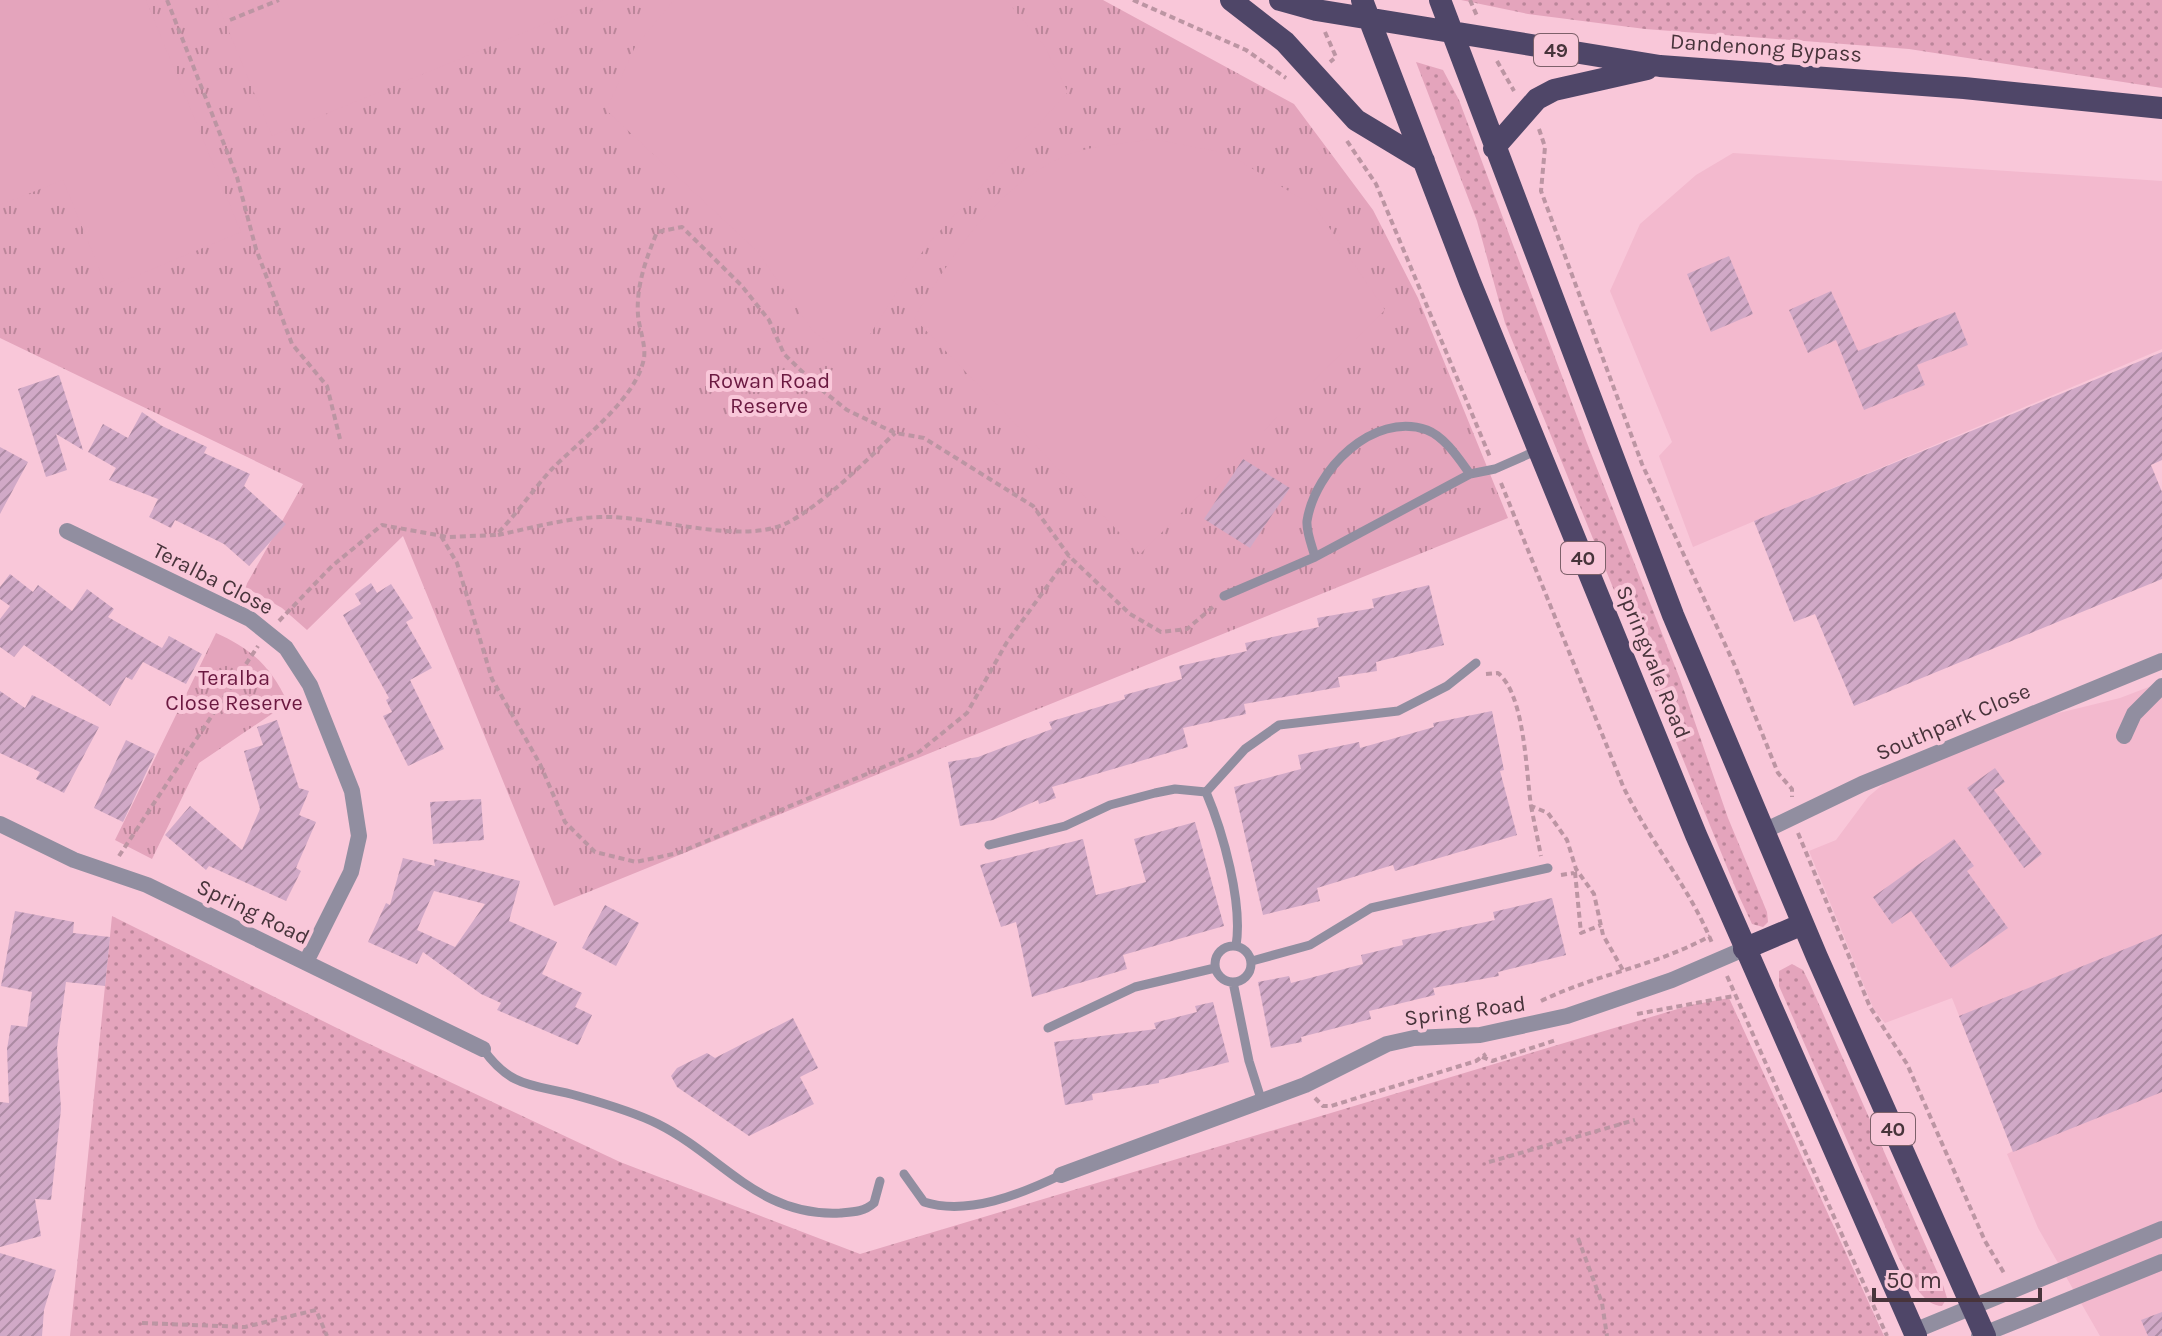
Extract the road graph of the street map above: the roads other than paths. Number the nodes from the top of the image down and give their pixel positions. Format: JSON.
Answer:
{"nodes":[{"id":1,"x":1231,"y":0,"type":"edge"},
{"id":2,"x":1280,"y":0,"type":"edge"},
{"id":3,"x":1440,"y":0,"type":"edge"},
{"id":4,"x":1366,"y":9,"type":"edge"},
{"id":5,"x":1452,"y":32,"type":"junction"},
{"id":6,"x":1660,"y":66,"type":"junction"},
{"id":7,"x":2162,"y":108,"type":"edge"},
{"id":8,"x":1494,"y":148,"type":"junction"},
{"id":9,"x":1424,"y":161,"type":"junction"},
{"id":10,"x":1538,"y":450,"type":"junction"},
{"id":11,"x":1470,"y":474,"type":"junction"},
{"id":12,"x":67,"y":531,"type":"dead end"},
{"id":13,"x":1315,"y":557,"type":"junction"},
{"id":14,"x":1224,"y":596,"type":"road end"},
{"id":15,"x":2162,"y":661,"type":"edge"},
{"id":16,"x":1476,"y":663,"type":"road end"},
{"id":17,"x":2162,"y":686,"type":"edge"},
{"id":18,"x":2124,"y":736,"type":"dead end"},
{"id":19,"x":1206,"y":792,"type":"junction"},
{"id":20,"x":0,"y":824,"type":"edge"},
{"id":21,"x":1764,"y":831,"type":"junction"},
{"id":22,"x":989,"y":845,"type":"dead end"},
{"id":23,"x":1546,"y":869,"type":"road end"},
{"id":24,"x":1803,"y":924,"type":"junction"},
{"id":25,"x":1236,"y":946,"type":"junction"},
{"id":26,"x":1744,"y":949,"type":"junction"},
{"id":27,"x":1252,"y":961,"type":"junction"},
{"id":28,"x":306,"y":962,"type":"junction"},
{"id":29,"x":1215,"y":968,"type":"junction"},
{"id":30,"x":1233,"y":982,"type":"junction"},
{"id":31,"x":1048,"y":1028,"type":"dead end"},
{"id":32,"x":483,"y":1049,"type":"joint"},
{"id":33,"x":1262,"y":1102,"type":"junction"},
{"id":34,"x":904,"y":1174,"type":"dead end"},
{"id":35,"x":1061,"y":1175,"type":"joint"},
{"id":36,"x":880,"y":1181,"type":"dead end"},
{"id":37,"x":2162,"y":1229,"type":"edge"},
{"id":38,"x":2162,"y":1262,"type":"edge"},
{"id":39,"x":1972,"y":1306,"type":"junction"},
{"id":40,"x":1915,"y":1334,"type":"edge"},
{"id":41,"x":1983,"y":1335,"type":"edge"}],
"edges":[{"from":1,"to":9,"type":"highway"},
{"from":2,"to":4,"type":"highway","number":"49"},
{"from":3,"to":5,"type":"highway","name":"Springvale Road","number":"40"},
{"from":4,"to":5,"type":"highway","name":"Dandenong Bypass","number":"49"},
{"from":4,"to":9,"type":"highway","name":"Springvale Road","number":"40"},
{"from":5,"to":6,"type":"highway","name":"Dandenong Bypass","number":"49"},
{"from":5,"to":8,"type":"highway","name":"Springvale Road","number":"40"},
{"from":6,"to":7,"type":"highway","name":"Dandenong Bypass","number":"49"},
{"from":6,"to":8,"type":"highway"},
{"from":8,"to":21,"type":"highway","name":"Springvale Road","number":"40"},
{"from":9,"to":10,"type":"highway","name":"Springvale Road","number":"40"},
{"from":10,"to":11,"type":"lane"},
{"from":10,"to":26,"type":"highway","name":"Springvale Road","number":"40"},
{"from":11,"to":13,"type":"lane"},
{"from":11,"to":13,"type":"lane"},
{"from":12,"to":28,"type":"street","name":"Teralba Close"},
{"from":13,"to":14,"type":"lane"},
{"from":15,"to":21,"type":"street","name":"Southpark Close"},
{"from":16,"to":19,"type":"lane"},
{"from":17,"to":18,"type":"street"},
{"from":19,"to":22,"type":"lane"},
{"from":19,"to":25,"type":"lane"},
{"from":20,"to":28,"type":"street","name":"Spring Road"},
{"from":21,"to":24,"type":"highway","name":"Springvale Road","number":"40"},
{"from":23,"to":27,"type":"lane"},
{"from":24,"to":26,"type":"highway"},
{"from":24,"to":39,"type":"highway","name":"Springvale Road","number":"40"},
{"from":25,"to":27,"type":"lane"},
{"from":25,"to":29,"type":"lane"},
{"from":26,"to":33,"type":"street","name":"Spring Road"},
{"from":26,"to":40,"type":"highway","name":"Springvale Road","number":"40"},
{"from":27,"to":30,"type":"lane"},
{"from":28,"to":32,"type":"street","name":"Spring Road"},
{"from":29,"to":30,"type":"lane"},
{"from":29,"to":31,"type":"lane"},
{"from":30,"to":33,"type":"lane"},
{"from":32,"to":36,"type":"lane"},
{"from":33,"to":35,"type":"street","name":"Spring Road"},
{"from":34,"to":35,"type":"lane"},
{"from":37,"to":39,"type":"street"},
{"from":38,"to":41,"type":"street"},
{"from":39,"to":40,"type":"street"},
{"from":39,"to":41,"type":"highway","name":"Springvale Road","number":"40"}]}
